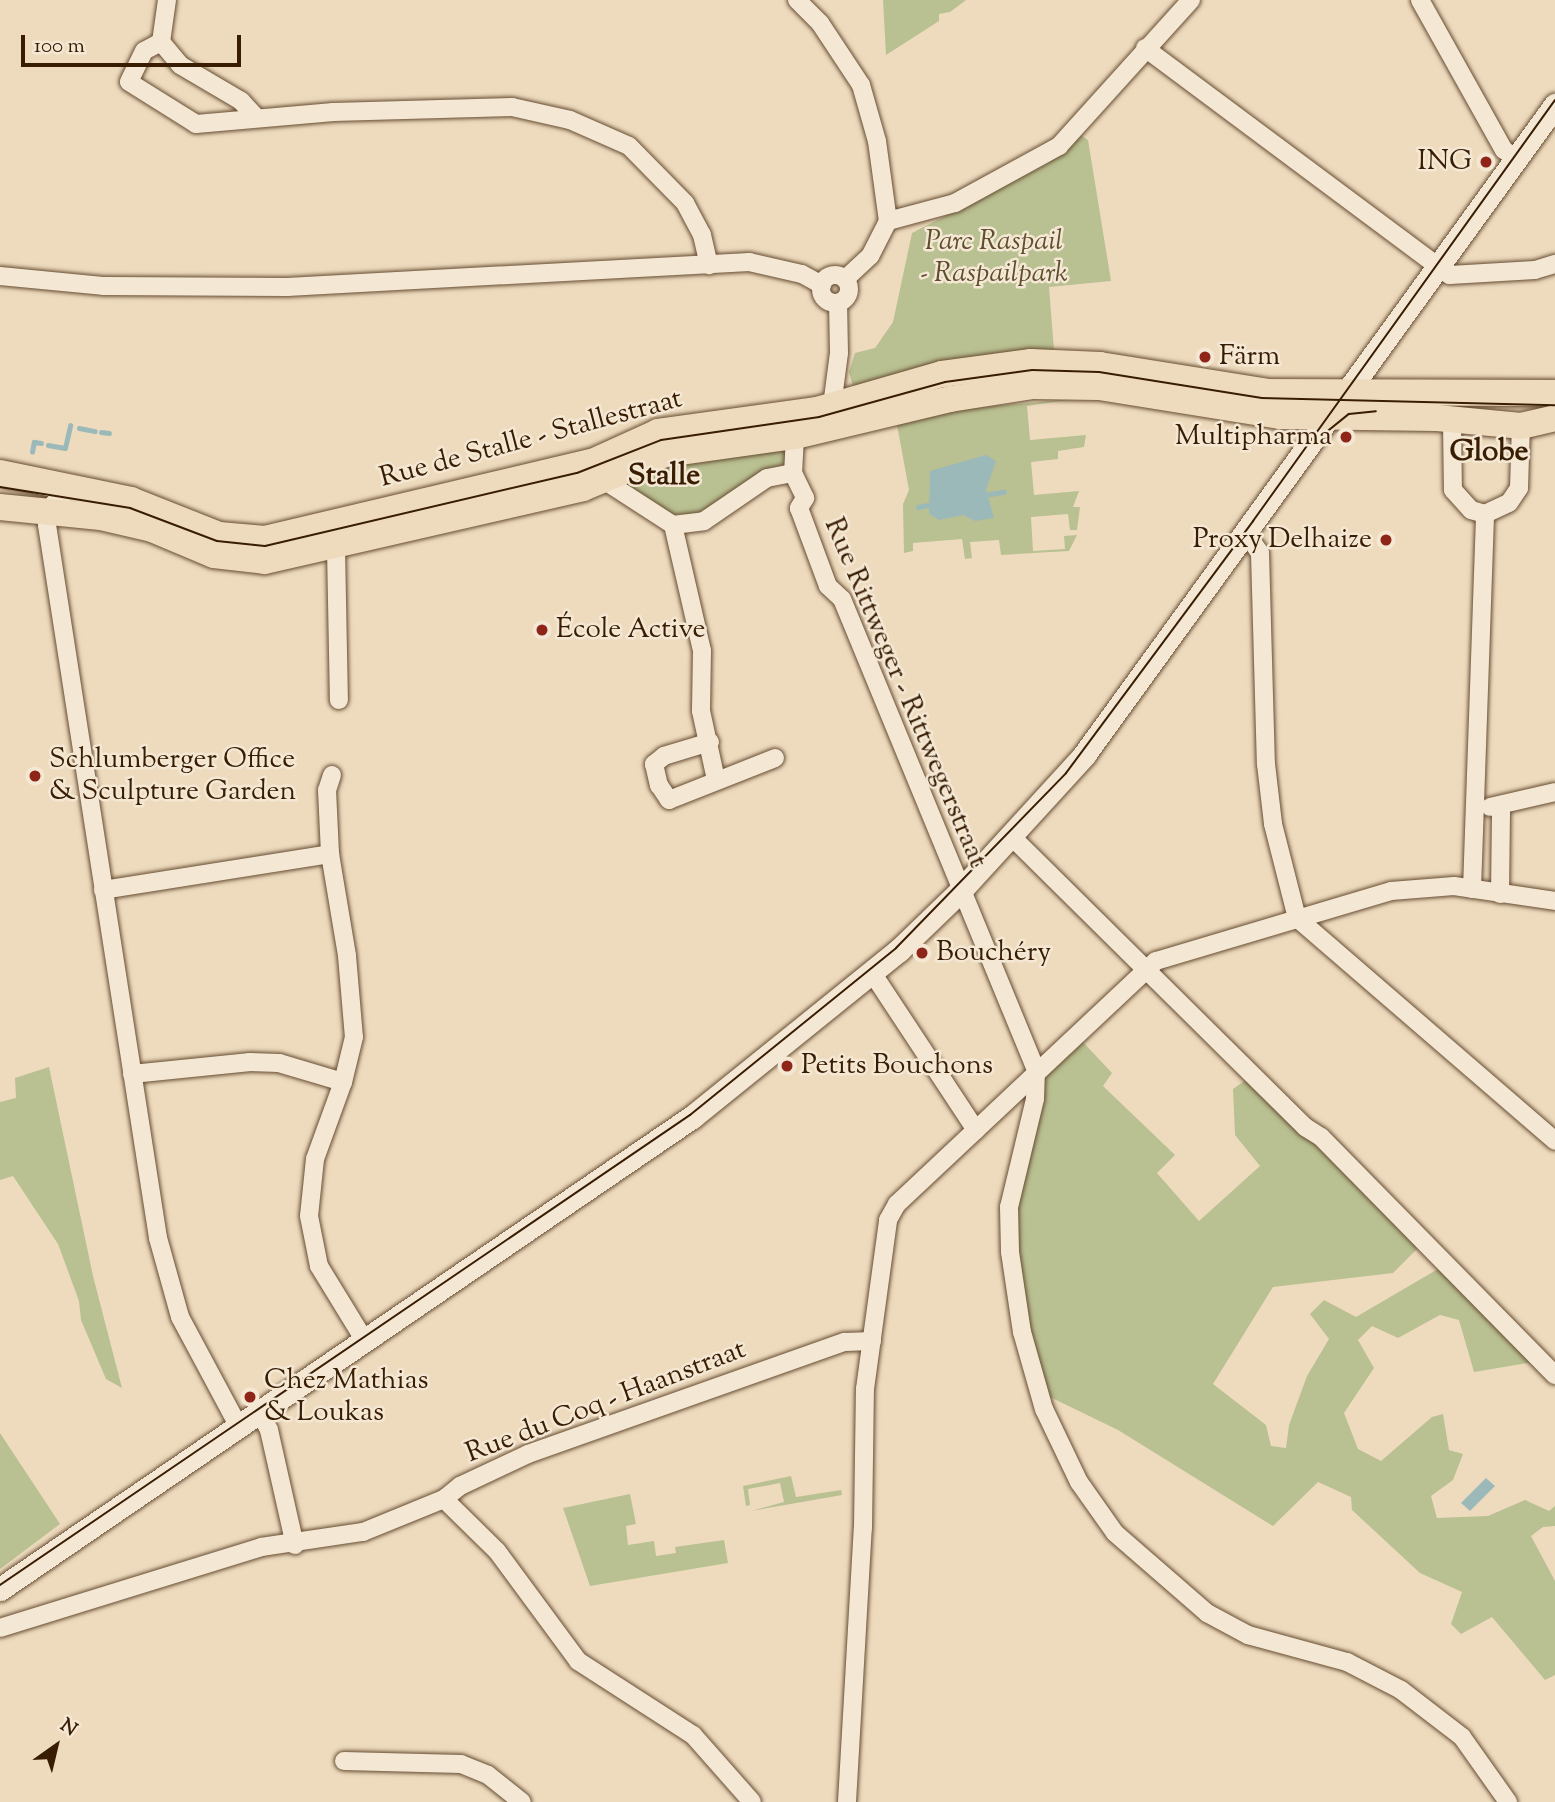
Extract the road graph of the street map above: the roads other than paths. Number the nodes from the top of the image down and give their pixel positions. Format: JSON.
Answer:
{"nodes":[{"id":1,"x":167,"y":0,"type":"edge"},
{"id":2,"x":797,"y":0,"type":"edge"},
{"id":3,"x":1191,"y":0,"type":"edge"},
{"id":4,"x":1420,"y":0,"type":"edge"},
{"id":5,"x":161,"y":42,"type":"junction"},
{"id":6,"x":1144,"y":48,"type":"junction"},
{"id":7,"x":1555,"y":105,"type":"edge"},
{"id":8,"x":257,"y":118,"type":"junction"},
{"id":9,"x":1517,"y":159,"type":"junction"},
{"id":10,"x":888,"y":221,"type":"junction"},
{"id":11,"x":1555,"y":264,"type":"edge"},
{"id":12,"x":709,"y":265,"type":"junction"},
{"id":13,"x":1440,"y":268,"type":"junction"},
{"id":14,"x":0,"y":276,"type":"edge"},
{"id":15,"x":845,"y":279,"type":"junction"},
{"id":16,"x":822,"y":285,"type":"junction"},
{"id":17,"x":838,"y":303,"type":"junction"},
{"id":18,"x":1349,"y":393,"type":"junction"},
{"id":19,"x":1555,"y":393,"type":"edge"},
{"id":20,"x":832,"y":405,"type":"junction"},
{"id":21,"x":1331,"y":417,"type":"junction"},
{"id":22,"x":1555,"y":418,"type":"edge"},
{"id":23,"x":1452,"y":422,"type":"junction"},
{"id":24,"x":1521,"y":426,"type":"junction"},
{"id":25,"x":795,"y":436,"type":"junction"},
{"id":26,"x":0,"y":473,"type":"edge"},
{"id":27,"x":793,"y":473,"type":"junction"},
{"id":28,"x":605,"y":481,"type":"junction"},
{"id":29,"x":69,"y":489,"type":"junction"},
{"id":30,"x":0,"y":508,"type":"edge"},
{"id":31,"x":49,"y":512,"type":"junction"},
{"id":32,"x":1485,"y":514,"type":"junction"},
{"id":33,"x":673,"y":525,"type":"junction"},
{"id":34,"x":1247,"y":536,"type":"junction"},
{"id":35,"x":335,"y":548,"type":"junction"},
{"id":36,"x":339,"y":700,"type":"dead end"},
{"id":37,"x":710,"y":742,"type":"junction"},
{"id":38,"x":775,"y":758,"type":"dead end"},
{"id":39,"x":332,"y":775,"type":"dead end"},
{"id":40,"x":716,"y":780,"type":"junction"},
{"id":41,"x":1555,"y":792,"type":"edge"},
{"id":42,"x":1476,"y":807,"type":"junction"},
{"id":43,"x":1501,"y":807,"type":"junction"},
{"id":44,"x":1011,"y":836,"type":"junction"},
{"id":45,"x":330,"y":854,"type":"junction"},
{"id":46,"x":1472,"y":889,"type":"junction"},
{"id":47,"x":103,"y":890,"type":"junction"},
{"id":48,"x":960,"y":891,"type":"junction"},
{"id":49,"x":1500,"y":894,"type":"junction"},
{"id":50,"x":1555,"y":901,"type":"edge"},
{"id":51,"x":1297,"y":918,"type":"junction"},
{"id":52,"x":1144,"y":969,"type":"junction"},
{"id":53,"x":873,"y":974,"type":"junction"},
{"id":54,"x":1036,"y":1070,"type":"junction"},
{"id":55,"x":132,"y":1074,"type":"junction"},
{"id":56,"x":344,"y":1082,"type":"junction"},
{"id":57,"x":976,"y":1130,"type":"junction"},
{"id":58,"x":1555,"y":1142,"type":"edge"},
{"id":59,"x":365,"y":1341,"type":"junction"},
{"id":60,"x":872,"y":1341,"type":"junction"},
{"id":61,"x":1555,"y":1375,"type":"edge"},
{"id":62,"x":260,"y":1413,"type":"junction"},
{"id":63,"x":239,"y":1427,"type":"junction"},
{"id":64,"x":444,"y":1499,"type":"junction"},
{"id":65,"x":295,"y":1545,"type":"junction"},
{"id":66,"x":0,"y":1589,"type":"edge"},
{"id":67,"x":0,"y":1628,"type":"edge"},
{"id":68,"x":344,"y":1761,"type":"dead end"},
{"id":69,"x":522,"y":1802,"type":"edge"},
{"id":70,"x":752,"y":1802,"type":"edge"},
{"id":71,"x":847,"y":1802,"type":"edge"},
{"id":72,"x":1508,"y":1802,"type":"edge"}],
"edges":[{"from":1,"to":5,"type":"street"},
{"from":2,"to":10,"type":"street"},
{"from":3,"to":6,"type":"street"},
{"from":4,"to":9,"type":"street"},
{"from":5,"to":8,"type":"street"},
{"from":5,"to":8,"type":"street"},
{"from":6,"to":10,"type":"street"},
{"from":6,"to":13,"type":"street"},
{"from":7,"to":9,"type":"main road"},
{"from":8,"to":12,"type":"street"},
{"from":9,"to":13,"type":"main road"},
{"from":10,"to":15,"type":"street"},
{"from":11,"to":13,"type":"street"},
{"from":12,"to":14,"type":"street"},
{"from":12,"to":16,"type":"street"},
{"from":13,"to":18,"type":"main road"},
{"from":15,"to":16,"type":"street"},
{"from":15,"to":17,"type":"street"},
{"from":16,"to":17,"type":"street"},
{"from":17,"to":20,"type":"street"},
{"from":18,"to":19,"type":"main road","name":"Rue de Stalle - Stallestraat"},
{"from":18,"to":20,"type":"main road","name":"Rue de Stalle - Stallestraat"},
{"from":18,"to":21,"type":"main road"},
{"from":20,"to":29,"type":"main road","name":"Rue de Stalle - Stallestraat"},
{"from":21,"to":23,"type":"main road","name":"Rue de Stalle - Stallestraat"},
{"from":21,"to":25,"type":"main road","name":"Rue de Stalle - Stallestraat"},
{"from":21,"to":34,"type":"main road"},
{"from":22,"to":24,"type":"main road","name":"Rue de Stalle - Stallestraat"},
{"from":23,"to":24,"type":"main road","name":"Rue de Stalle - Stallestraat"},
{"from":23,"to":32,"type":"street"},
{"from":24,"to":32,"type":"street"},
{"from":25,"to":27,"type":"street","name":"Rue Rittweger - Rittwegerstraat"},
{"from":25,"to":28,"type":"main road","name":"Rue de Stalle - Stallestraat"},
{"from":26,"to":29,"type":"main road","name":"Rue de Stalle - Stallestraat"},
{"from":27,"to":33,"type":"street"},
{"from":27,"to":48,"type":"street","name":"Rue Rittweger - Rittwegerstraat"},
{"from":28,"to":33,"type":"street"},
{"from":28,"to":35,"type":"main road","name":"Rue de Stalle - Stallestraat"},
{"from":29,"to":31,"type":"street"},
{"from":30,"to":31,"type":"main road","name":"Rue de Stalle - Stallestraat"},
{"from":31,"to":35,"type":"main road","name":"Rue de Stalle - Stallestraat"},
{"from":31,"to":47,"type":"street"},
{"from":32,"to":42,"type":"street"},
{"from":33,"to":37,"type":"street"},
{"from":34,"to":44,"type":"main road"},
{"from":34,"to":51,"type":"street"},
{"from":35,"to":36,"type":"street"},
{"from":37,"to":40,"type":"street"},
{"from":37,"to":40,"type":"street"},
{"from":38,"to":40,"type":"street"},
{"from":39,"to":45,"type":"street"},
{"from":41,"to":43,"type":"street"},
{"from":42,"to":43,"type":"street"},
{"from":42,"to":46,"type":"street"},
{"from":43,"to":49,"type":"street"},
{"from":44,"to":48,"type":"main road"},
{"from":44,"to":52,"type":"street"},
{"from":45,"to":47,"type":"street"},
{"from":45,"to":56,"type":"street"},
{"from":46,"to":49,"type":"street"},
{"from":46,"to":51,"type":"street"},
{"from":47,"to":55,"type":"street"},
{"from":48,"to":53,"type":"main road"},
{"from":48,"to":54,"type":"street","name":"Rue Rittweger - Rittwegerstraat"},
{"from":49,"to":50,"type":"street"},
{"from":51,"to":52,"type":"street"},
{"from":51,"to":58,"type":"street"},
{"from":52,"to":54,"type":"street"},
{"from":52,"to":61,"type":"street"},
{"from":53,"to":57,"type":"street"},
{"from":53,"to":59,"type":"main road"},
{"from":54,"to":57,"type":"street"},
{"from":54,"to":72,"type":"street"},
{"from":55,"to":56,"type":"street"},
{"from":55,"to":63,"type":"street"},
{"from":56,"to":59,"type":"street"},
{"from":57,"to":60,"type":"street"},
{"from":59,"to":62,"type":"main road"},
{"from":60,"to":64,"type":"street","name":"Rue du Coq - Haanstraat"},
{"from":60,"to":71,"type":"street"},
{"from":62,"to":63,"type":"main road"},
{"from":62,"to":65,"type":"street"},
{"from":63,"to":66,"type":"main road"},
{"from":64,"to":65,"type":"street","name":"Rue du Coq - Haanstraat"},
{"from":64,"to":70,"type":"street"},
{"from":65,"to":67,"type":"street","name":"Rue du Coq - Haanstraat"},
{"from":68,"to":69,"type":"street"}]}
